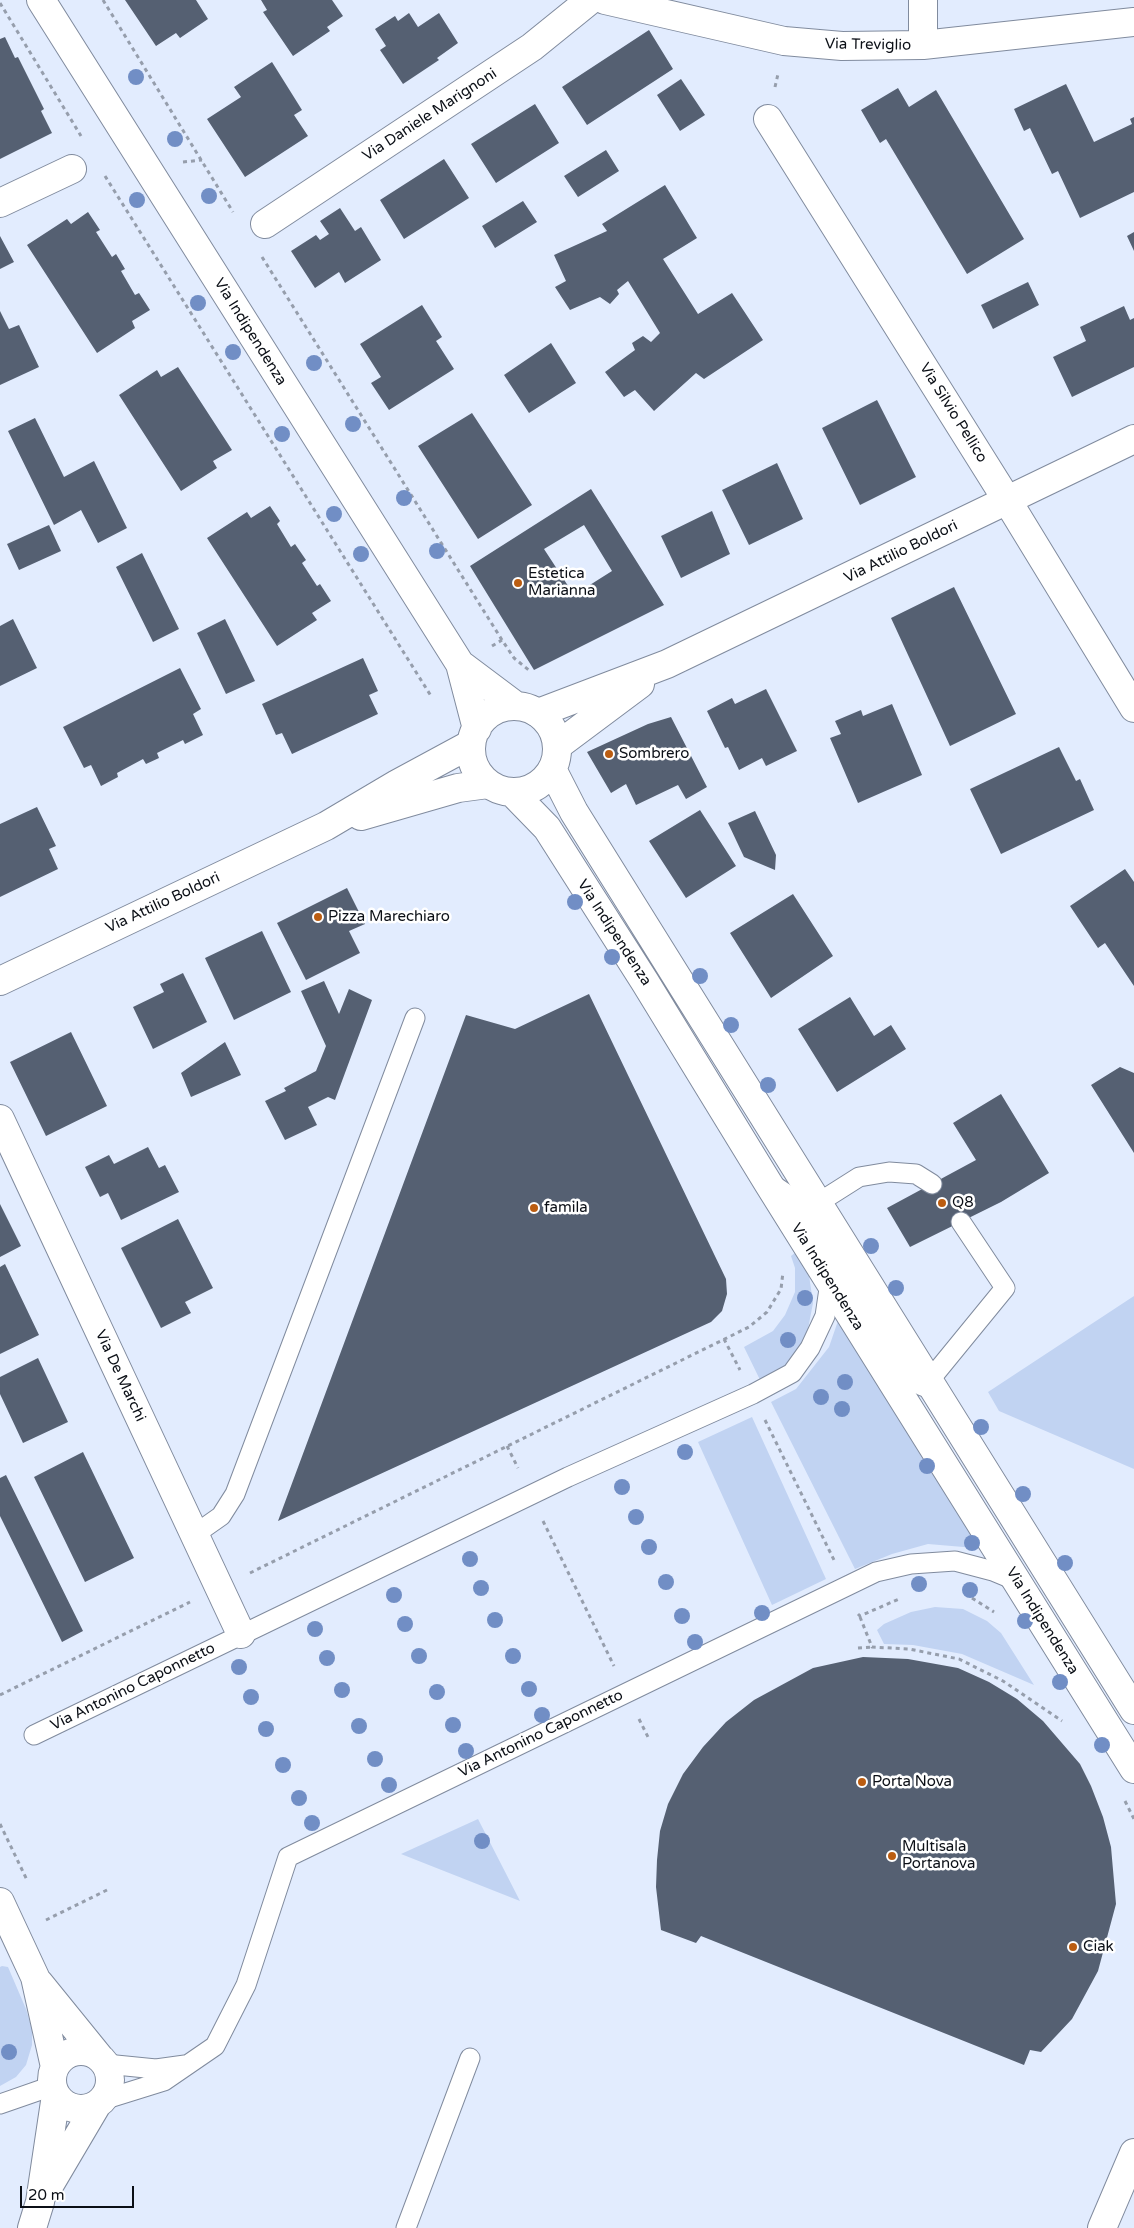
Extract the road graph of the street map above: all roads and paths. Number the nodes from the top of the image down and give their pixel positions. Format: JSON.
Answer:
{"nodes":[{"id":1,"x":41,"y":0,"type":"edge"},
{"id":2,"x":103,"y":0,"type":"edge"},
{"id":3,"x":590,"y":0,"type":"edge"},
{"id":4,"x":605,"y":0,"type":"edge"},
{"id":5,"x":923,"y":0,"type":"edge"},
{"id":6,"x":0,"y":3,"type":"edge"},
{"id":7,"x":1134,"y":22,"type":"edge"},
{"id":8,"x":784,"y":41,"type":"junction"},
{"id":9,"x":923,"y":45,"type":"junction"},
{"id":10,"x":768,"y":119,"type":"joint"},
{"id":11,"x":85,"y":143,"type":"dead end"},
{"id":12,"x":72,"y":169,"type":"dead end"},
{"id":13,"x":0,"y":203,"type":"edge"},
{"id":14,"x":237,"y":218,"type":"dead end"},
{"id":15,"x":265,"y":224,"type":"dead end"},
{"id":16,"x":258,"y":251,"type":"dead end"},
{"id":17,"x":1134,"y":439,"type":"edge"},
{"id":18,"x":1008,"y":500,"type":"junction"},
{"id":19,"x":460,"y":664,"type":"junction"},
{"id":20,"x":667,"y":664,"type":"junction"},
{"id":21,"x":534,"y":675,"type":"dead end"},
{"id":22,"x":1134,"y":708,"type":"edge"},
{"id":23,"x":527,"y":709,"type":"junction"},
{"id":24,"x":474,"y":737,"type":"junction"},
{"id":25,"x":554,"y":757,"type":"junction"},
{"id":26,"x":500,"y":788,"type":"junction"},
{"id":27,"x":326,"y":826,"type":"junction"},
{"id":28,"x":0,"y":981,"type":"edge"},
{"id":29,"x":415,"y":1018,"type":"dead end"},
{"id":30,"x":0,"y":1118,"type":"edge"},
{"id":31,"x":932,"y":1184,"type":"dead end"},
{"id":32,"x":808,"y":1216,"type":"junction"},
{"id":33,"x":961,"y":1222,"type":"dead end"},
{"id":34,"x":830,"y":1282,"type":"junction"},
{"id":35,"x":929,"y":1382,"type":"junction"},
{"id":36,"x":753,"y":1394,"type":"junction"},
{"id":37,"x":507,"y":1446,"type":"junction"},
{"id":38,"x":530,"y":1495,"type":"junction"},
{"id":39,"x":194,"y":1535,"type":"junction"},
{"id":40,"x":1017,"y":1581,"type":"junction"},
{"id":41,"x":846,"y":1585,"type":"junction"},
{"id":42,"x":220,"y":1588,"type":"junction"},
{"id":43,"x":903,"y":1597,"type":"dead end"},
{"id":44,"x":970,"y":1597,"type":"dead end"},
{"id":45,"x":860,"y":1616,"type":"junction"},
{"id":46,"x":1001,"y":1617,"type":"dead end"},
{"id":47,"x":241,"y":1634,"type":"junction"},
{"id":48,"x":872,"y":1647,"type":"junction"},
{"id":49,"x":858,"y":1648,"type":"dead end"},
{"id":50,"x":626,"y":1693,"type":"junction"},
{"id":51,"x":0,"y":1695,"type":"edge"},
{"id":52,"x":1134,"y":1710,"type":"edge"},
{"id":53,"x":1067,"y":1726,"type":"dead end"},
{"id":54,"x":34,"y":1735,"type":"dead end"},
{"id":55,"x":648,"y":1737,"type":"dead end"},
{"id":56,"x":1134,"y":1769,"type":"edge"},
{"id":57,"x":1123,"y":1799,"type":"dead end"},
{"id":58,"x":1134,"y":1817,"type":"edge"},
{"id":59,"x":107,"y":1890,"type":"dead end"},
{"id":60,"x":0,"y":1902,"type":"edge"},
{"id":61,"x":46,"y":1920,"type":"dead end"},
{"id":62,"x":35,"y":1978,"type":"junction"},
{"id":63,"x":470,"y":2058,"type":"dead end"},
{"id":64,"x":103,"y":2060,"type":"junction"},
{"id":65,"x":189,"y":2065,"type":"junction"},
{"id":66,"x":54,"y":2083,"type":"junction"},
{"id":67,"x":100,"y":2103,"type":"junction"},
{"id":68,"x":0,"y":2104,"type":"edge"},
{"id":69,"x":1134,"y":2153,"type":"edge"},
{"id":70,"x":40,"y":2202,"type":"junction"},
{"id":71,"x":32,"y":2228,"type":"edge"},
{"id":72,"x":406,"y":2228,"type":"edge"},
{"id":73,"x":1102,"y":2228,"type":"edge"}],
"edges":[{"from":1,"to":19,"type":"street","name":"Via Indipendenza"},
{"from":2,"to":14,"type":"path"},
{"from":3,"to":15,"type":"street","name":"Via Daniele Marignoni"},
{"from":4,"to":8,"type":"street","name":"Via Treviglio"},
{"from":5,"to":9,"type":"street"},
{"from":6,"to":11,"type":"path"},
{"from":7,"to":9,"type":"street","name":"Via Treviglio"},
{"from":8,"to":9,"type":"street","name":"Via Treviglio"},
{"from":8,"to":10,"type":"path"},
{"from":10,"to":18,"type":"street","name":"Via Silvio Pellico"},
{"from":12,"to":13,"type":"street"},
{"from":16,"to":21,"type":"path"},
{"from":17,"to":18,"type":"street","name":"Via Attilio Boldori"},
{"from":18,"to":20,"type":"street","name":"Via Attilio Boldori"},
{"from":18,"to":22,"type":"street","name":"Via Silvio Pellico"},
{"from":19,"to":23,"type":"street","name":"Via Indipendenza"},
{"from":19,"to":24,"type":"street","name":"Via Indipendenza"},
{"from":20,"to":23,"type":"street","name":"Via Attilio Boldori"},
{"from":20,"to":25,"type":"street","name":"Via Attilio Boldori"},
{"from":23,"to":24,"type":"street"},
{"from":23,"to":25,"type":"street"},
{"from":24,"to":26,"type":"street"},
{"from":24,"to":27,"type":"street","name":"Via Attilio Boldori"},
{"from":25,"to":26,"type":"street"},
{"from":25,"to":32,"type":"street","name":"Via Indipendenza"},
{"from":26,"to":27,"type":"street","name":"Via Attilio Boldori"},
{"from":26,"to":32,"type":"street","name":"Via Indipendenza"},
{"from":27,"to":28,"type":"street","name":"Via Attilio Boldori"},
{"from":29,"to":39,"type":"lane"},
{"from":30,"to":39,"type":"street","name":"Via De Marchi"},
{"from":31,"to":32,"type":"lane"},
{"from":32,"to":34,"type":"street","name":"Via Indipendenza"},
{"from":32,"to":35,"type":"street","name":"Via Indipendenza"},
{"from":33,"to":35,"type":"lane"},
{"from":34,"to":36,"type":"lane","name":"Via Antonino Caponnetto"},
{"from":34,"to":40,"type":"street","name":"Via Indipendenza"},
{"from":35,"to":52,"type":"street","name":"Via Indipendenza"},
{"from":36,"to":37,"type":"path"},
{"from":36,"to":38,"type":"lane","name":"Via Antonino Caponnetto"},
{"from":36,"to":41,"type":"path"},
{"from":37,"to":38,"type":"path"},
{"from":37,"to":42,"type":"path"},
{"from":38,"to":47,"type":"lane","name":"Via Antonino Caponnetto"},
{"from":38,"to":50,"type":"path"},
{"from":39,"to":42,"type":"street","name":"Via De Marchi"},
{"from":40,"to":41,"type":"lane","name":"Via Antonino Caponnetto"},
{"from":40,"to":56,"type":"street","name":"Via Indipendenza"},
{"from":41,"to":45,"type":"path"},
{"from":41,"to":50,"type":"lane","name":"Via Antonino Caponnetto"},
{"from":42,"to":47,"type":"street","name":"Via De Marchi"},
{"from":42,"to":51,"type":"path"},
{"from":43,"to":45,"type":"path"},
{"from":44,"to":46,"type":"path"},
{"from":45,"to":48,"type":"path"},
{"from":47,"to":54,"type":"lane","name":"Via Antonino Caponnetto"},
{"from":48,"to":49,"type":"path"},
{"from":48,"to":53,"type":"path"},
{"from":50,"to":55,"type":"path"},
{"from":50,"to":65,"type":"lane","name":"Via Antonino Caponnetto"},
{"from":57,"to":58,"type":"path"},
{"from":59,"to":61,"type":"path"},
{"from":60,"to":62,"type":"street"},
{"from":62,"to":64,"type":"street"},
{"from":62,"to":66,"type":"street"},
{"from":63,"to":72,"type":"lane"},
{"from":64,"to":65,"type":"lane"},
{"from":64,"to":66,"type":"street"},
{"from":64,"to":67,"type":"street"},
{"from":65,"to":67,"type":"lane","name":"Via Antonino Caponnetto"},
{"from":66,"to":67,"type":"street"},
{"from":66,"to":68,"type":"lane"},
{"from":66,"to":70,"type":"street"},
{"from":67,"to":70,"type":"street"},
{"from":69,"to":73,"type":"street"},
{"from":70,"to":71,"type":"street"}]}
